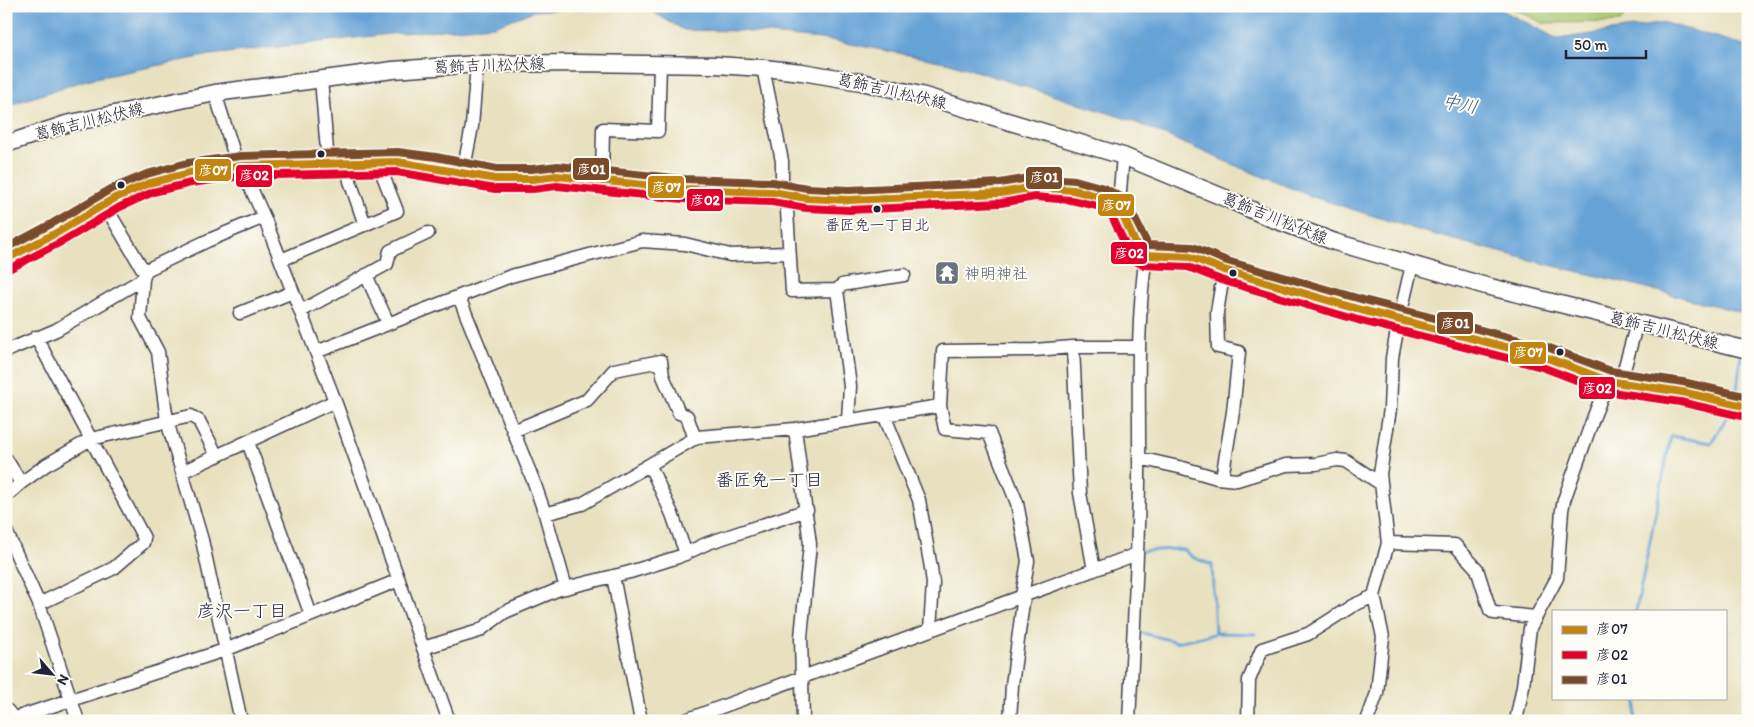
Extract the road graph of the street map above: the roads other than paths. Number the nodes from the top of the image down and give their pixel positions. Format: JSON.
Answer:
{"nodes":[{"id":1,"x":477,"y":64,"type":"junction"},
{"id":2,"x":660,"y":64,"type":"junction"},
{"id":3,"x":763,"y":68,"type":"junction"},
{"id":4,"x":321,"y":78,"type":"junction"},
{"id":5,"x":215,"y":93,"type":"junction"},
{"id":6,"x":6,"y":144,"type":"edge"},
{"id":7,"x":1123,"y":156,"type":"junction"},
{"id":8,"x":328,"y":163,"type":"junction"},
{"id":9,"x":347,"y":163,"type":"junction"},
{"id":10,"x":378,"y":163,"type":"junction"},
{"id":11,"x":240,"y":166,"type":"junction"},
{"id":12,"x":463,"y":173,"type":"junction"},
{"id":13,"x":602,"y":181,"type":"junction"},
{"id":14,"x":784,"y":195,"type":"junction"},
{"id":15,"x":104,"y":204,"type":"junction"},
{"id":16,"x":1121,"y":210,"type":"junction"},
{"id":17,"x":264,"y":217,"type":"junction"},
{"id":18,"x":365,"y":225,"type":"junction"},
{"id":19,"x":428,"y":233,"type":"dead end"},
{"id":20,"x":789,"y":253,"type":"junction"},
{"id":21,"x":1146,"y":255,"type":"junction"},
{"id":22,"x":6,"y":259,"type":"edge"},
{"id":23,"x":280,"y":260,"type":"junction"},
{"id":24,"x":1412,"y":265,"type":"junction"},
{"id":25,"x":1224,"y":270,"type":"junction"},
{"id":26,"x":144,"y":275,"type":"junction"},
{"id":27,"x":366,"y":275,"type":"junction"},
{"id":28,"x":904,"y":275,"type":"dead end"},
{"id":29,"x":837,"y":290,"type":"junction"},
{"id":30,"x":293,"y":292,"type":"junction"},
{"id":31,"x":459,"y":297,"type":"junction"},
{"id":32,"x":301,"y":310,"type":"junction"},
{"id":33,"x":240,"y":313,"type":"dead end"},
{"id":34,"x":1398,"y":320,"type":"junction"},
{"id":35,"x":388,"y":323,"type":"junction"},
{"id":36,"x":1637,"y":323,"type":"junction"},
{"id":37,"x":36,"y":337,"type":"junction"},
{"id":38,"x":1073,"y":347,"type":"junction"},
{"id":39,"x":1138,"y":347,"type":"junction"},
{"id":40,"x":1748,"y":350,"type":"edge"},
{"id":41,"x":6,"y":351,"type":"edge"},
{"id":42,"x":316,"y":352,"type":"junction"},
{"id":43,"x":1614,"y":383,"type":"junction"},
{"id":44,"x":335,"y":401,"type":"junction"},
{"id":45,"x":940,"y":406,"type":"junction"},
{"id":46,"x":1748,"y":407,"type":"edge"},
{"id":47,"x":884,"y":415,"type":"junction"},
{"id":48,"x":167,"y":421,"type":"junction"},
{"id":49,"x":848,"y":421,"type":"junction"},
{"id":50,"x":795,"y":429,"type":"junction"},
{"id":51,"x":514,"y":431,"type":"junction"},
{"id":52,"x":91,"y":439,"type":"junction"},
{"id":53,"x":695,"y":439,"type":"junction"},
{"id":54,"x":248,"y":442,"type":"junction"},
{"id":55,"x":217,"y":456,"type":"junction"},
{"id":56,"x":1139,"y":458,"type":"junction"},
{"id":57,"x":6,"y":459,"type":"edge"},
{"id":58,"x":650,"y":466,"type":"junction"},
{"id":59,"x":182,"y":472,"type":"junction"},
{"id":60,"x":1222,"y":478,"type":"junction"},
{"id":61,"x":21,"y":483,"type":"junction"},
{"id":62,"x":1381,"y":484,"type":"junction"},
{"id":63,"x":6,"y":496,"type":"edge"},
{"id":64,"x":807,"y":510,"type":"junction"},
{"id":65,"x":545,"y":514,"type":"junction"},
{"id":66,"x":6,"y":531,"type":"edge"},
{"id":67,"x":1388,"y":543,"type":"junction"},
{"id":68,"x":686,"y":554,"type":"junction"},
{"id":69,"x":1137,"y":554,"type":"junction"},
{"id":70,"x":1094,"y":570,"type":"junction"},
{"id":71,"x":613,"y":576,"type":"junction"},
{"id":72,"x":399,"y":580,"type":"junction"},
{"id":73,"x":566,"y":588,"type":"junction"},
{"id":74,"x":1023,"y":596,"type":"junction"},
{"id":75,"x":1374,"y":596,"type":"junction"},
{"id":76,"x":39,"y":604,"type":"junction"},
{"id":77,"x":311,"y":615,"type":"junction"},
{"id":78,"x":1536,"y":617,"type":"junction"},
{"id":79,"x":930,"y":630,"type":"junction"},
{"id":80,"x":423,"y":648,"type":"junction"},
{"id":81,"x":225,"y":650,"type":"junction"},
{"id":82,"x":802,"y":678,"type":"junction"},
{"id":83,"x":71,"y":700,"type":"junction"},
{"id":84,"x":10,"y":718,"type":"edge"},
{"id":85,"x":78,"y":721,"type":"edge"},
{"id":86,"x":241,"y":721,"type":"edge"},
{"id":87,"x":449,"y":721,"type":"edge"},
{"id":88,"x":641,"y":721,"type":"edge"},
{"id":89,"x":683,"y":721,"type":"edge"},
{"id":90,"x":804,"y":721,"type":"edge"},
{"id":91,"x":1010,"y":721,"type":"edge"},
{"id":92,"x":1129,"y":721,"type":"edge"},
{"id":93,"x":1248,"y":721,"type":"edge"},
{"id":94,"x":1367,"y":721,"type":"edge"},
{"id":95,"x":1516,"y":721,"type":"edge"}],
"edges":[{"from":1,"to":2,"type":"main road","name":"葛飾吉川松伏線"},
{"from":1,"to":4,"type":"main road","name":"葛飾吉川松伏線"},
{"from":1,"to":12,"type":"street"},
{"from":2,"to":3,"type":"main road","name":"葛飾吉川松伏線"},
{"from":2,"to":13,"type":"street"},
{"from":3,"to":7,"type":"main road","name":"葛飾吉川松伏線"},
{"from":3,"to":14,"type":"street"},
{"from":4,"to":5,"type":"main road","name":"葛飾吉川松伏線"},
{"from":4,"to":8,"type":"street"},
{"from":5,"to":6,"type":"main road","name":"葛飾吉川松伏線"},
{"from":5,"to":11,"type":"street"},
{"from":7,"to":16,"type":"street"},
{"from":7,"to":24,"type":"main road","name":"葛飾吉川松伏線"},
{"from":8,"to":9,"type":"street"},
{"from":8,"to":11,"type":"street"},
{"from":9,"to":10,"type":"street"},
{"from":9,"to":18,"type":"street"},
{"from":10,"to":12,"type":"street"},
{"from":10,"to":18,"type":"street"},
{"from":11,"to":15,"type":"street"},
{"from":11,"to":17,"type":"street"},
{"from":12,"to":13,"type":"street"},
{"from":13,"to":14,"type":"street"},
{"from":14,"to":16,"type":"street"},
{"from":14,"to":20,"type":"street"},
{"from":15,"to":22,"type":"street"},
{"from":15,"to":26,"type":"street"},
{"from":16,"to":21,"type":"street"},
{"from":17,"to":23,"type":"street"},
{"from":17,"to":26,"type":"street"},
{"from":18,"to":23,"type":"street"},
{"from":19,"to":27,"type":"street"},
{"from":20,"to":29,"type":"street"},
{"from":20,"to":31,"type":"street"},
{"from":21,"to":25,"type":"street"},
{"from":21,"to":39,"type":"street"},
{"from":23,"to":30,"type":"street"},
{"from":24,"to":34,"type":"street"},
{"from":24,"to":36,"type":"main road","name":"葛飾吉川松伏線"},
{"from":25,"to":34,"type":"street"},
{"from":25,"to":60,"type":"street"},
{"from":26,"to":37,"type":"street"},
{"from":26,"to":48,"type":"street"},
{"from":27,"to":32,"type":"street"},
{"from":27,"to":35,"type":"street"},
{"from":28,"to":29,"type":"street"},
{"from":29,"to":49,"type":"street"},
{"from":30,"to":32,"type":"street"},
{"from":30,"to":33,"type":"street"},
{"from":31,"to":35,"type":"street"},
{"from":31,"to":51,"type":"street"},
{"from":32,"to":42,"type":"street"},
{"from":34,"to":43,"type":"street"},
{"from":34,"to":62,"type":"street"},
{"from":35,"to":42,"type":"street"},
{"from":36,"to":40,"type":"main road","name":"葛飾吉川松伏線"},
{"from":36,"to":43,"type":"street"},
{"from":37,"to":41,"type":"street"},
{"from":37,"to":52,"type":"street"},
{"from":38,"to":39,"type":"street"},
{"from":38,"to":45,"type":"street"},
{"from":38,"to":70,"type":"street"},
{"from":39,"to":56,"type":"street"},
{"from":42,"to":44,"type":"street"},
{"from":43,"to":46,"type":"street"},
{"from":43,"to":78,"type":"street"},
{"from":44,"to":54,"type":"street"},
{"from":44,"to":72,"type":"street"},
{"from":45,"to":47,"type":"street"},
{"from":45,"to":74,"type":"street"},
{"from":47,"to":49,"type":"street"},
{"from":47,"to":79,"type":"street"},
{"from":48,"to":52,"type":"street"},
{"from":48,"to":55,"type":"street"},
{"from":48,"to":59,"type":"street"},
{"from":49,"to":50,"type":"street"},
{"from":50,"to":53,"type":"street"},
{"from":50,"to":64,"type":"street"},
{"from":51,"to":53,"type":"street"},
{"from":51,"to":65,"type":"street"},
{"from":52,"to":61,"type":"street"},
{"from":52,"to":76,"type":"street"},
{"from":53,"to":58,"type":"street"},
{"from":54,"to":55,"type":"street"},
{"from":54,"to":77,"type":"street"},
{"from":55,"to":59,"type":"street"},
{"from":56,"to":60,"type":"street"},
{"from":56,"to":69,"type":"street"},
{"from":57,"to":61,"type":"street"},
{"from":58,"to":65,"type":"street"},
{"from":58,"to":68,"type":"street"},
{"from":59,"to":81,"type":"street"},
{"from":60,"to":62,"type":"street"},
{"from":61,"to":63,"type":"street"},
{"from":62,"to":67,"type":"street"},
{"from":64,"to":68,"type":"street"},
{"from":64,"to":82,"type":"street"},
{"from":65,"to":73,"type":"street"},
{"from":66,"to":76,"type":"street"},
{"from":67,"to":75,"type":"street"},
{"from":67,"to":78,"type":"street"},
{"from":68,"to":71,"type":"street"},
{"from":69,"to":70,"type":"street"},
{"from":69,"to":92,"type":"street"},
{"from":70,"to":74,"type":"street"},
{"from":71,"to":73,"type":"street"},
{"from":71,"to":88,"type":"street"},
{"from":72,"to":77,"type":"street"},
{"from":72,"to":80,"type":"street"},
{"from":73,"to":80,"type":"street"},
{"from":74,"to":79,"type":"street"},
{"from":74,"to":91,"type":"street"},
{"from":75,"to":93,"type":"street"},
{"from":75,"to":94,"type":"street"},
{"from":76,"to":83,"type":"street"},
{"from":77,"to":81,"type":"street"},
{"from":78,"to":95,"type":"street"},
{"from":79,"to":82,"type":"street"},
{"from":80,"to":87,"type":"street"},
{"from":81,"to":83,"type":"street"},
{"from":81,"to":86,"type":"street"},
{"from":82,"to":89,"type":"street"},
{"from":82,"to":90,"type":"street"},
{"from":83,"to":84,"type":"street"},
{"from":83,"to":85,"type":"street"}]}
